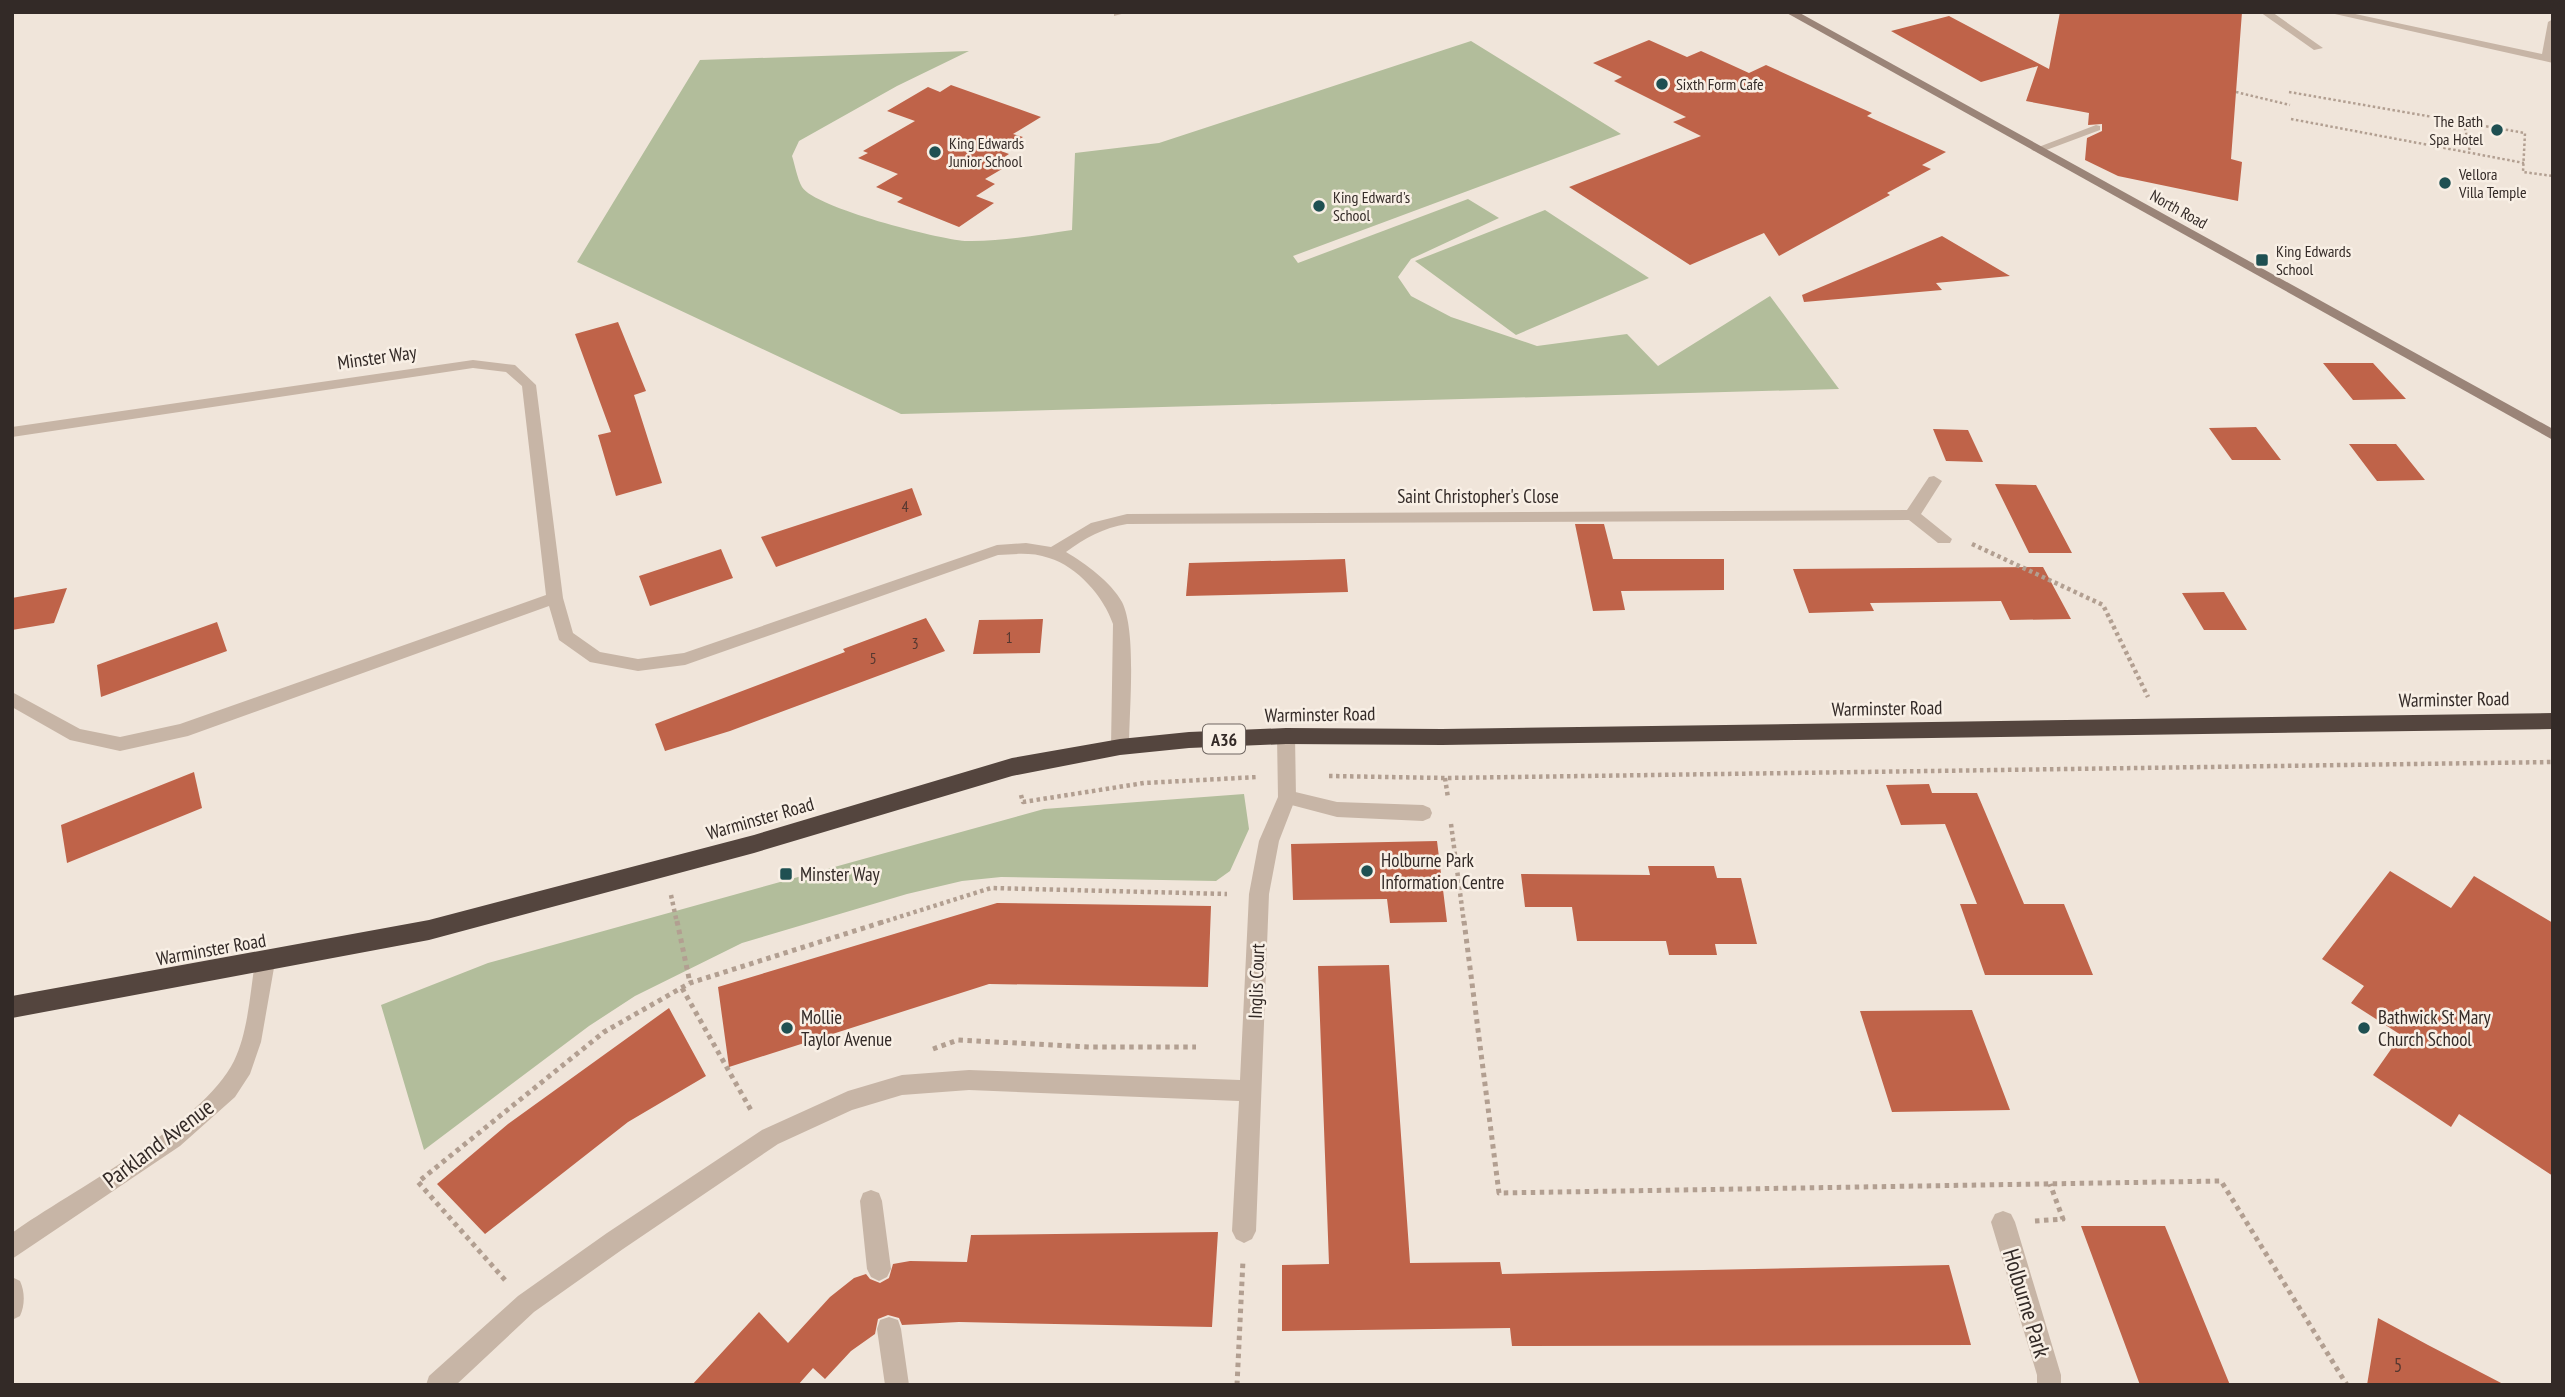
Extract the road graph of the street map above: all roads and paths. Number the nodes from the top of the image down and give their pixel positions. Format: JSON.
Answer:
{"nodes":[{"id":1,"x":1790,"y":12,"type":"edge"},
{"id":2,"x":2265,"y":12,"type":"edge"},
{"id":3,"x":2331,"y":12,"type":"edge"},
{"id":4,"x":2359,"y":16,"type":"edge"},
{"id":5,"x":2553,"y":22,"type":"edge"},
{"id":6,"x":2318,"y":48,"type":"dead end"},
{"id":7,"x":2549,"y":60,"type":"edge"},
{"id":8,"x":2289,"y":92,"type":"dead end"},
{"id":9,"x":2236,"y":93,"type":"dead end"},
{"id":10,"x":2290,"y":106,"type":"dead end"},
{"id":11,"x":2291,"y":119,"type":"dead end"},
{"id":12,"x":2464,"y":122,"type":"junction"},
{"id":13,"x":2096,"y":128,"type":"dead end"},
{"id":14,"x":2037,"y":150,"type":"junction"},
{"id":15,"x":2470,"y":152,"type":"junction"},
{"id":16,"x":2524,"y":163,"type":"junction"},
{"id":17,"x":2553,"y":176,"type":"edge"},
{"id":18,"x":12,"y":432,"type":"edge"},
{"id":19,"x":2553,"y":435,"type":"edge"},
{"id":20,"x":1934,"y":481,"type":"dead end"},
{"id":21,"x":1912,"y":515,"type":"junction"},
{"id":22,"x":1944,"y":539,"type":"joint"},
{"id":23,"x":1054,"y":553,"type":"junction"},
{"id":24,"x":555,"y":598,"type":"junction"},
{"id":25,"x":12,"y":699,"type":"edge"},
{"id":26,"x":2546,"y":720,"type":"edge"},
{"id":27,"x":2163,"y":727,"type":"junction"},
{"id":28,"x":1286,"y":736,"type":"junction"},
{"id":29,"x":1119,"y":747,"type":"junction"},
{"id":30,"x":2553,"y":762,"type":"edge"},
{"id":31,"x":1012,"y":767,"type":"junction"},
{"id":32,"x":1446,"y":778,"type":"junction"},
{"id":33,"x":1287,"y":786,"type":"junction"},
{"id":34,"x":1449,"y":805,"type":"dead end"},
{"id":35,"x":1423,"y":813,"type":"dead end"},
{"id":36,"x":1451,"y":819,"type":"dead end"},
{"id":37,"x":1259,"y":894,"type":"junction"},
{"id":38,"x":674,"y":916,"type":"dead end"},
{"id":39,"x":265,"y":962,"type":"junction"},
{"id":40,"x":690,"y":983,"type":"junction"},
{"id":41,"x":682,"y":988,"type":"junction"},
{"id":42,"x":12,"y":1007,"type":"edge"},
{"id":43,"x":1251,"y":1091,"type":"junction"},
{"id":44,"x":753,"y":1114,"type":"dead end"},
{"id":45,"x":2050,"y":1184,"type":"junction"},
{"id":46,"x":871,"y":1201,"type":"dead end"},
{"id":47,"x":2003,"y":1222,"type":"joint"},
{"id":48,"x":1244,"y":1231,"type":"joint"},
{"id":49,"x":12,"y":1247,"type":"edge"},
{"id":50,"x":879,"y":1269,"type":"dead end"},
{"id":51,"x":12,"y":1289,"type":"edge"},
{"id":52,"x":526,"y":1304,"type":"junction"},
{"id":53,"x":12,"y":1308,"type":"edge"},
{"id":54,"x":889,"y":1329,"type":"dead end"},
{"id":55,"x":438,"y":1385,"type":"edge"},
{"id":56,"x":897,"y":1385,"type":"edge"},
{"id":57,"x":1237,"y":1385,"type":"edge"},
{"id":58,"x":2049,"y":1385,"type":"edge"},
{"id":59,"x":2347,"y":1385,"type":"edge"}],
"edges":[{"from":1,"to":14,"type":"street","name":"North Road"},
{"from":2,"to":6,"type":"street"},
{"from":3,"to":4,"type":"street"},
{"from":4,"to":7,"type":"street"},
{"from":5,"to":7,"type":"street"},
{"from":8,"to":12,"type":"path"},
{"from":9,"to":10,"type":"path"},
{"from":11,"to":15,"type":"path"},
{"from":12,"to":15,"type":"path"},
{"from":12,"to":16,"type":"path"},
{"from":13,"to":14,"type":"street"},
{"from":14,"to":19,"type":"street","name":"North Road"},
{"from":15,"to":16,"type":"path"},
{"from":16,"to":17,"type":"path"},
{"from":18,"to":24,"type":"street","name":"Minster Way"},
{"from":20,"to":21,"type":"street"},
{"from":21,"to":22,"type":"street"},
{"from":21,"to":23,"type":"street","name":"Saint Christopher's Close"},
{"from":22,"to":27,"type":"path"},
{"from":23,"to":24,"type":"street","name":"Minster Way"},
{"from":23,"to":29,"type":"street","name":"Minster Way"},
{"from":24,"to":25,"type":"street"},
{"from":26,"to":27,"type":"highway","name":"Warminster Road","number":"A36"},
{"from":27,"to":28,"type":"highway","name":"Warminster Road","number":"A36"},
{"from":28,"to":29,"type":"highway","name":"Warminster Road","number":"A36"},
{"from":28,"to":33,"type":"street","name":"Inglis Court"},
{"from":29,"to":31,"type":"highway","name":"Warminster Road","number":"A36"},
{"from":30,"to":32,"type":"path"},
{"from":31,"to":33,"type":"path"},
{"from":31,"to":39,"type":"highway","name":"Warminster Road","number":"A36"},
{"from":32,"to":33,"type":"path"},
{"from":32,"to":34,"type":"path"},
{"from":33,"to":35,"type":"street"},
{"from":33,"to":37,"type":"street","name":"Inglis Court"},
{"from":36,"to":45,"type":"path"},
{"from":37,"to":40,"type":"path"},
{"from":37,"to":43,"type":"street","name":"Inglis Court"},
{"from":38,"to":40,"type":"path"},
{"from":39,"to":42,"type":"highway","name":"Warminster Road","number":"A36"},
{"from":39,"to":49,"type":"street","name":"Parkland Avenue"},
{"from":40,"to":41,"type":"path"},
{"from":41,"to":44,"type":"path"},
{"from":41,"to":52,"type":"path"},
{"from":43,"to":48,"type":"street","name":"Inglis Court"},
{"from":43,"to":52,"type":"street"},
{"from":45,"to":47,"type":"path"},
{"from":45,"to":59,"type":"path"},
{"from":46,"to":50,"type":"street"},
{"from":47,"to":58,"type":"street","name":"Holburne Park"},
{"from":48,"to":57,"type":"path"},
{"from":51,"to":53,"type":"street"},
{"from":52,"to":55,"type":"street"},
{"from":54,"to":56,"type":"street"}]}
